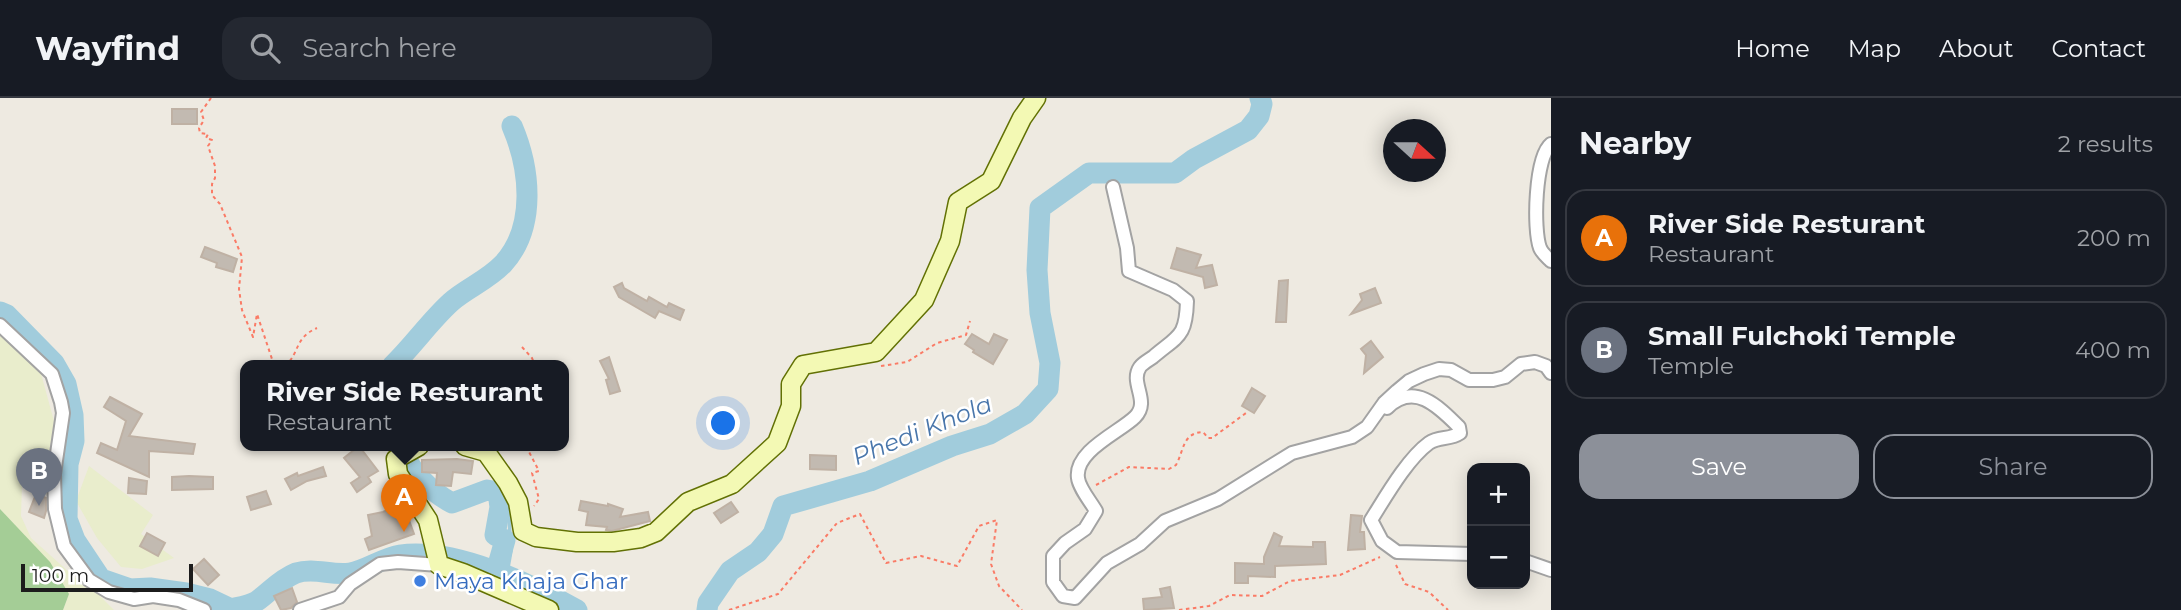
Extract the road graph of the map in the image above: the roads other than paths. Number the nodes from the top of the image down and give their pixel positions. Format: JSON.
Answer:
{"nodes":[{"id":1,"x":1036,"y":98,"type":"edge"},
{"id":2,"x":1551,"y":144,"type":"edge"},
{"id":3,"x":1113,"y":187,"type":"dead end"},
{"id":4,"x":1551,"y":261,"type":"edge"},
{"id":5,"x":0,"y":325,"type":"edge"},
{"id":6,"x":1551,"y":373,"type":"edge"},
{"id":7,"x":1367,"y":428,"type":"junction"},
{"id":8,"x":483,"y":451,"type":"edge"},
{"id":9,"x":408,"y":452,"type":"edge"},
{"id":10,"x":1467,"y":554,"type":"edge"},
{"id":11,"x":1530,"y":563,"type":"edge"},
{"id":12,"x":439,"y":565,"type":"junction"},
{"id":13,"x":1551,"y":570,"type":"edge"},
{"id":14,"x":204,"y":610,"type":"edge"},
{"id":15,"x":300,"y":610,"type":"edge"},
{"id":16,"x":549,"y":610,"type":"edge"}],
"edges":[{"from":1,"to":8,"type":"main road"},
{"from":2,"to":4,"type":"street"},
{"from":3,"to":7,"type":"street"},
{"from":5,"to":14,"type":"street"},
{"from":6,"to":7,"type":"street"},
{"from":7,"to":10,"type":"street"},
{"from":9,"to":12,"type":"main road"},
{"from":11,"to":13,"type":"street"},
{"from":12,"to":15,"type":"street"},
{"from":12,"to":16,"type":"main road"}]}
